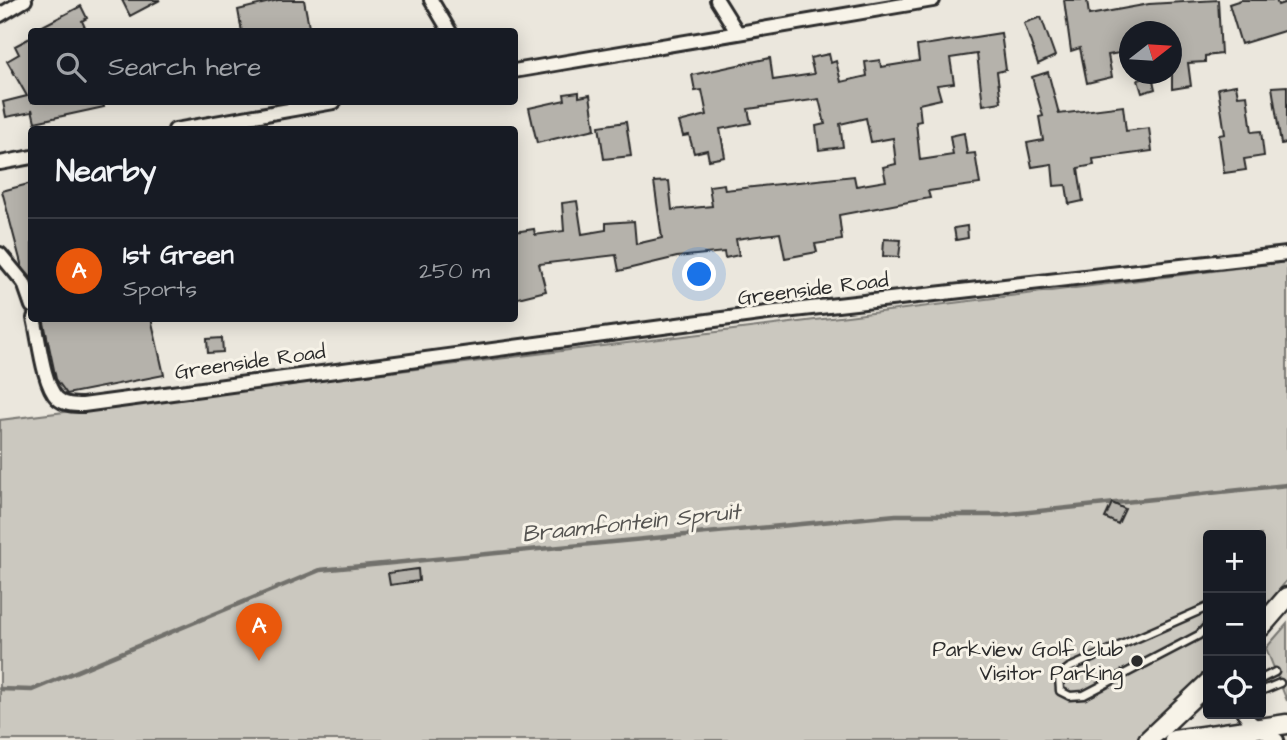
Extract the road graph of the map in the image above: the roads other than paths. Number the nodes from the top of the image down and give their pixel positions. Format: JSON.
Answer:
{"nodes":[{"id":1,"x":25,"y":0,"type":"edge"},
{"id":2,"x":431,"y":0,"type":"edge"},
{"id":3,"x":717,"y":0,"type":"edge"},
{"id":4,"x":933,"y":0,"type":"edge"},
{"id":5,"x":0,"y":15,"type":"edge"},
{"id":6,"x":448,"y":28,"type":"edge"},
{"id":7,"x":737,"y":32,"type":"junction"},
{"id":8,"x":518,"y":70,"type":"edge"},
{"id":9,"x":317,"y":105,"type":"edge"},
{"id":10,"x":198,"y":126,"type":"edge"},
{"id":11,"x":28,"y":158,"type":"edge"},
{"id":12,"x":0,"y":163,"type":"edge"},
{"id":13,"x":0,"y":254,"type":"edge"},
{"id":14,"x":1287,"y":254,"type":"edge"},
{"id":15,"x":28,"y":294,"type":"edge"},
{"id":16,"x":35,"y":322,"type":"edge"},
{"id":17,"x":1287,"y":597,"type":"edge"},
{"id":18,"x":1203,"y":609,"type":"edge"},
{"id":19,"x":1266,"y":621,"type":"edge"},
{"id":20,"x":1203,"y":634,"type":"edge"},
{"id":21,"x":1275,"y":672,"type":"dead end"},
{"id":22,"x":1266,"y":676,"type":"edge"},
{"id":23,"x":1280,"y":682,"type":"dead end"},
{"id":24,"x":1203,"y":688,"type":"edge"},
{"id":25,"x":1266,"y":689,"type":"edge"},
{"id":26,"x":1250,"y":719,"type":"edge"},
{"id":27,"x":1287,"y":724,"type":"edge"},
{"id":28,"x":1258,"y":727,"type":"junction"},
{"id":29,"x":1148,"y":740,"type":"edge"},
{"id":30,"x":1174,"y":740,"type":"edge"},
{"id":31,"x":1277,"y":740,"type":"edge"}],
"edges":[{"from":1,"to":5,"type":"street"},
{"from":2,"to":6,"type":"street"},
{"from":3,"to":7,"type":"street"},
{"from":4,"to":7,"type":"street"},
{"from":7,"to":8,"type":"street"},
{"from":9,"to":10,"type":"street"},
{"from":11,"to":12,"type":"street"},
{"from":13,"to":15,"type":"street"},
{"from":14,"to":16,"type":"street","name":"Greenside Road"},
{"from":17,"to":19,"type":"street"},
{"from":18,"to":20,"type":"lane"},
{"from":21,"to":22,"type":"lane"},
{"from":23,"to":25,"type":"lane"},
{"from":24,"to":29,"type":"street"},
{"from":26,"to":28,"type":"street"},
{"from":27,"to":28,"type":"street"},
{"from":28,"to":30,"type":"street"},
{"from":28,"to":31,"type":"street"}]}
